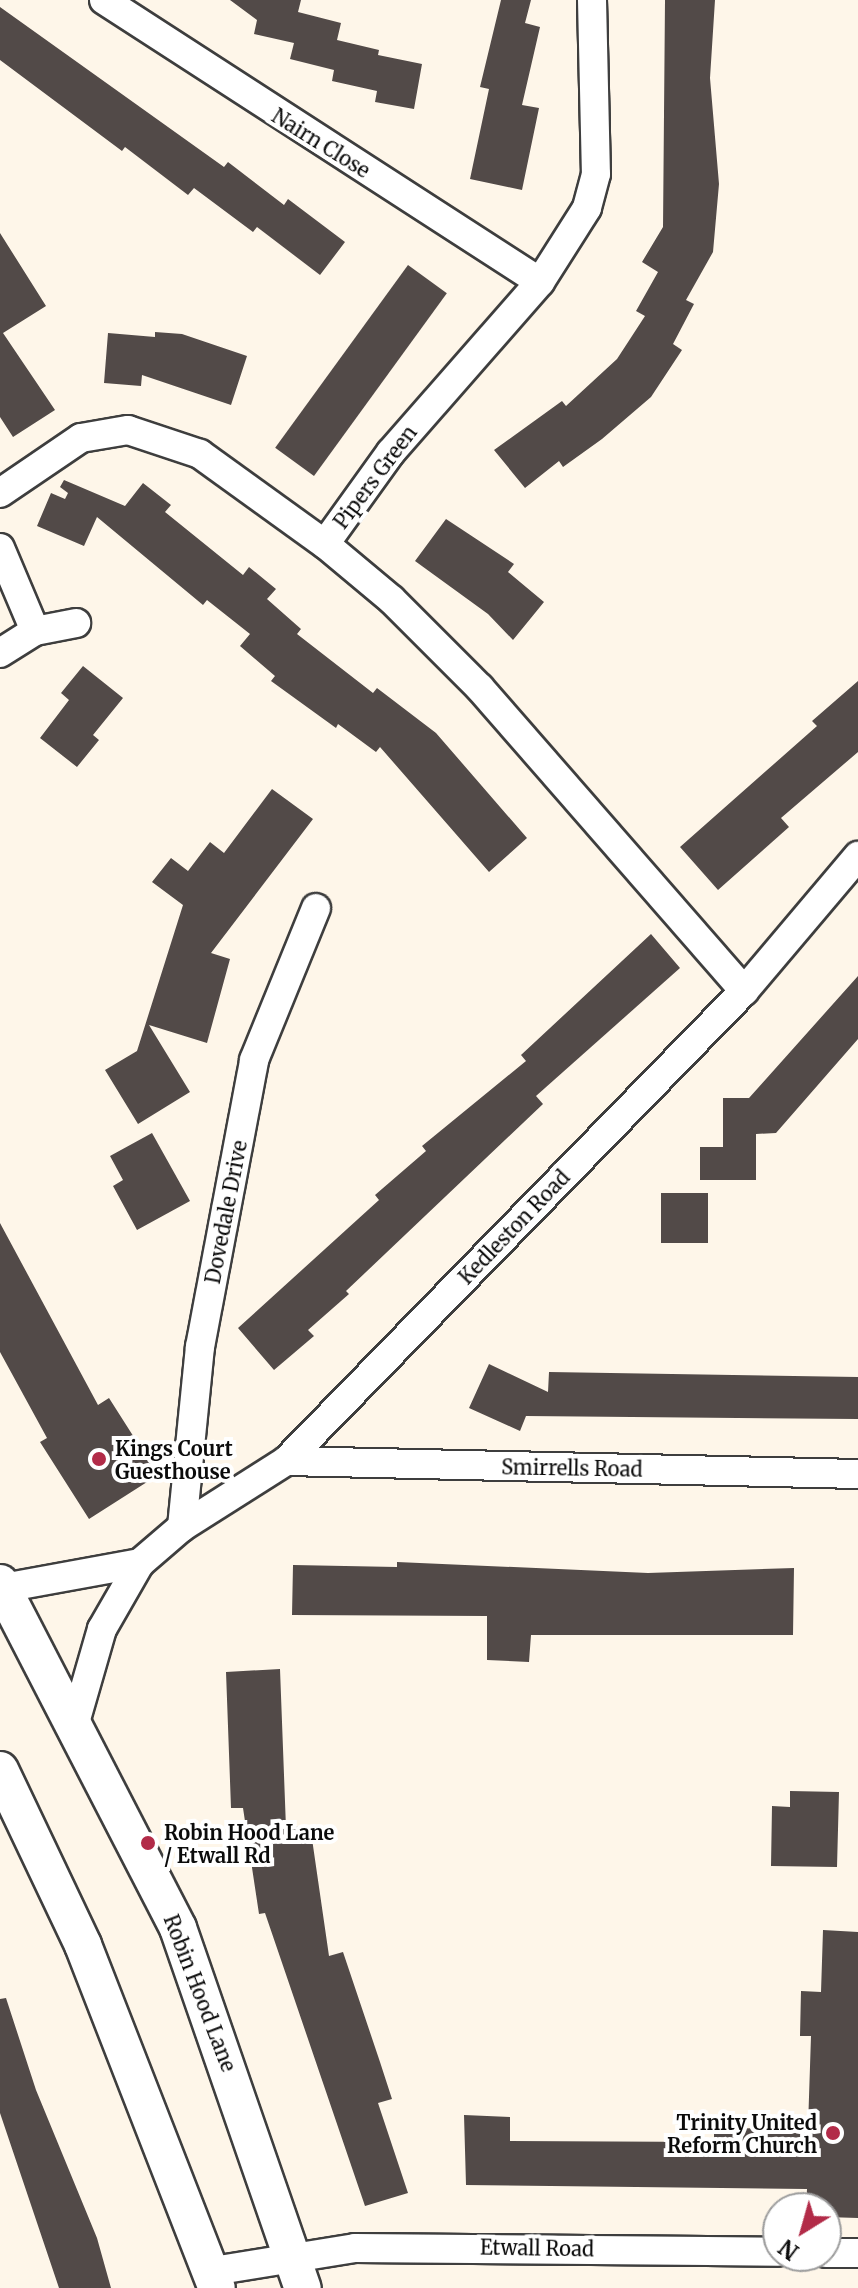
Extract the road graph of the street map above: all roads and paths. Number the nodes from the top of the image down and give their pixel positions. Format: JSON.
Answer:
{"nodes":[{"id":1,"x":104,"y":0,"type":"edge"},
{"id":2,"x":592,"y":0,"type":"edge"},
{"id":3,"x":540,"y":282,"type":"junction"},
{"id":4,"x":0,"y":493,"type":"edge"},
{"id":5,"x":325,"y":544,"type":"junction"},
{"id":6,"x":0,"y":548,"type":"edge"},
{"id":7,"x":76,"y":623,"type":"dead end"},
{"id":8,"x":35,"y":631,"type":"junction"},
{"id":9,"x":0,"y":653,"type":"edge"},
{"id":10,"x":858,"y":856,"type":"edge"},
{"id":11,"x":316,"y":908,"type":"dead end"},
{"id":12,"x":744,"y":991,"type":"junction"},
{"id":13,"x":286,"y":1461,"type":"junction"},
{"id":14,"x":858,"y":1474,"type":"edge"},
{"id":15,"x":182,"y":1527,"type":"junction"},
{"id":16,"x":140,"y":1563,"type":"junction"},
{"id":17,"x":1,"y":1586,"type":"edge"},
{"id":18,"x":74,"y":1726,"type":"junction"},
{"id":19,"x":0,"y":1770,"type":"edge"},
{"id":20,"x":762,"y":2252,"type":"edge"},
{"id":21,"x":300,"y":2274,"type":"edge"},
{"id":22,"x":215,"y":2279,"type":"edge"}],
"edges":[{"from":1,"to":3,"type":"street","name":"Nairn Close"},
{"from":2,"to":3,"type":"street","name":"Pipers Green"},
{"from":3,"to":5,"type":"street","name":"Pipers Green"},
{"from":4,"to":5,"type":"street"},
{"from":5,"to":12,"type":"street","name":"Pipers Green"},
{"from":6,"to":8,"type":"street"},
{"from":7,"to":8,"type":"street"},
{"from":8,"to":9,"type":"street"},
{"from":10,"to":12,"type":"street","name":"Kedleston Road"},
{"from":11,"to":15,"type":"street","name":"Dovedale Drive"},
{"from":12,"to":13,"type":"street","name":"Kedleston Road"},
{"from":13,"to":14,"type":"street","name":"Smirrells Road"},
{"from":13,"to":15,"type":"street","name":"Kedleston Road"},
{"from":15,"to":16,"type":"street","name":"Kedleston Road"},
{"from":16,"to":17,"type":"street"},
{"from":16,"to":18,"type":"street","name":"Kedleston Road"},
{"from":17,"to":18,"type":"street","name":"Robin Hood Lane"},
{"from":18,"to":21,"type":"street","name":"Robin Hood Lane"},
{"from":19,"to":22,"type":"street"},
{"from":20,"to":21,"type":"street","name":"Etwall Road"},
{"from":21,"to":22,"type":"street","name":"Etwall Road"}]}
